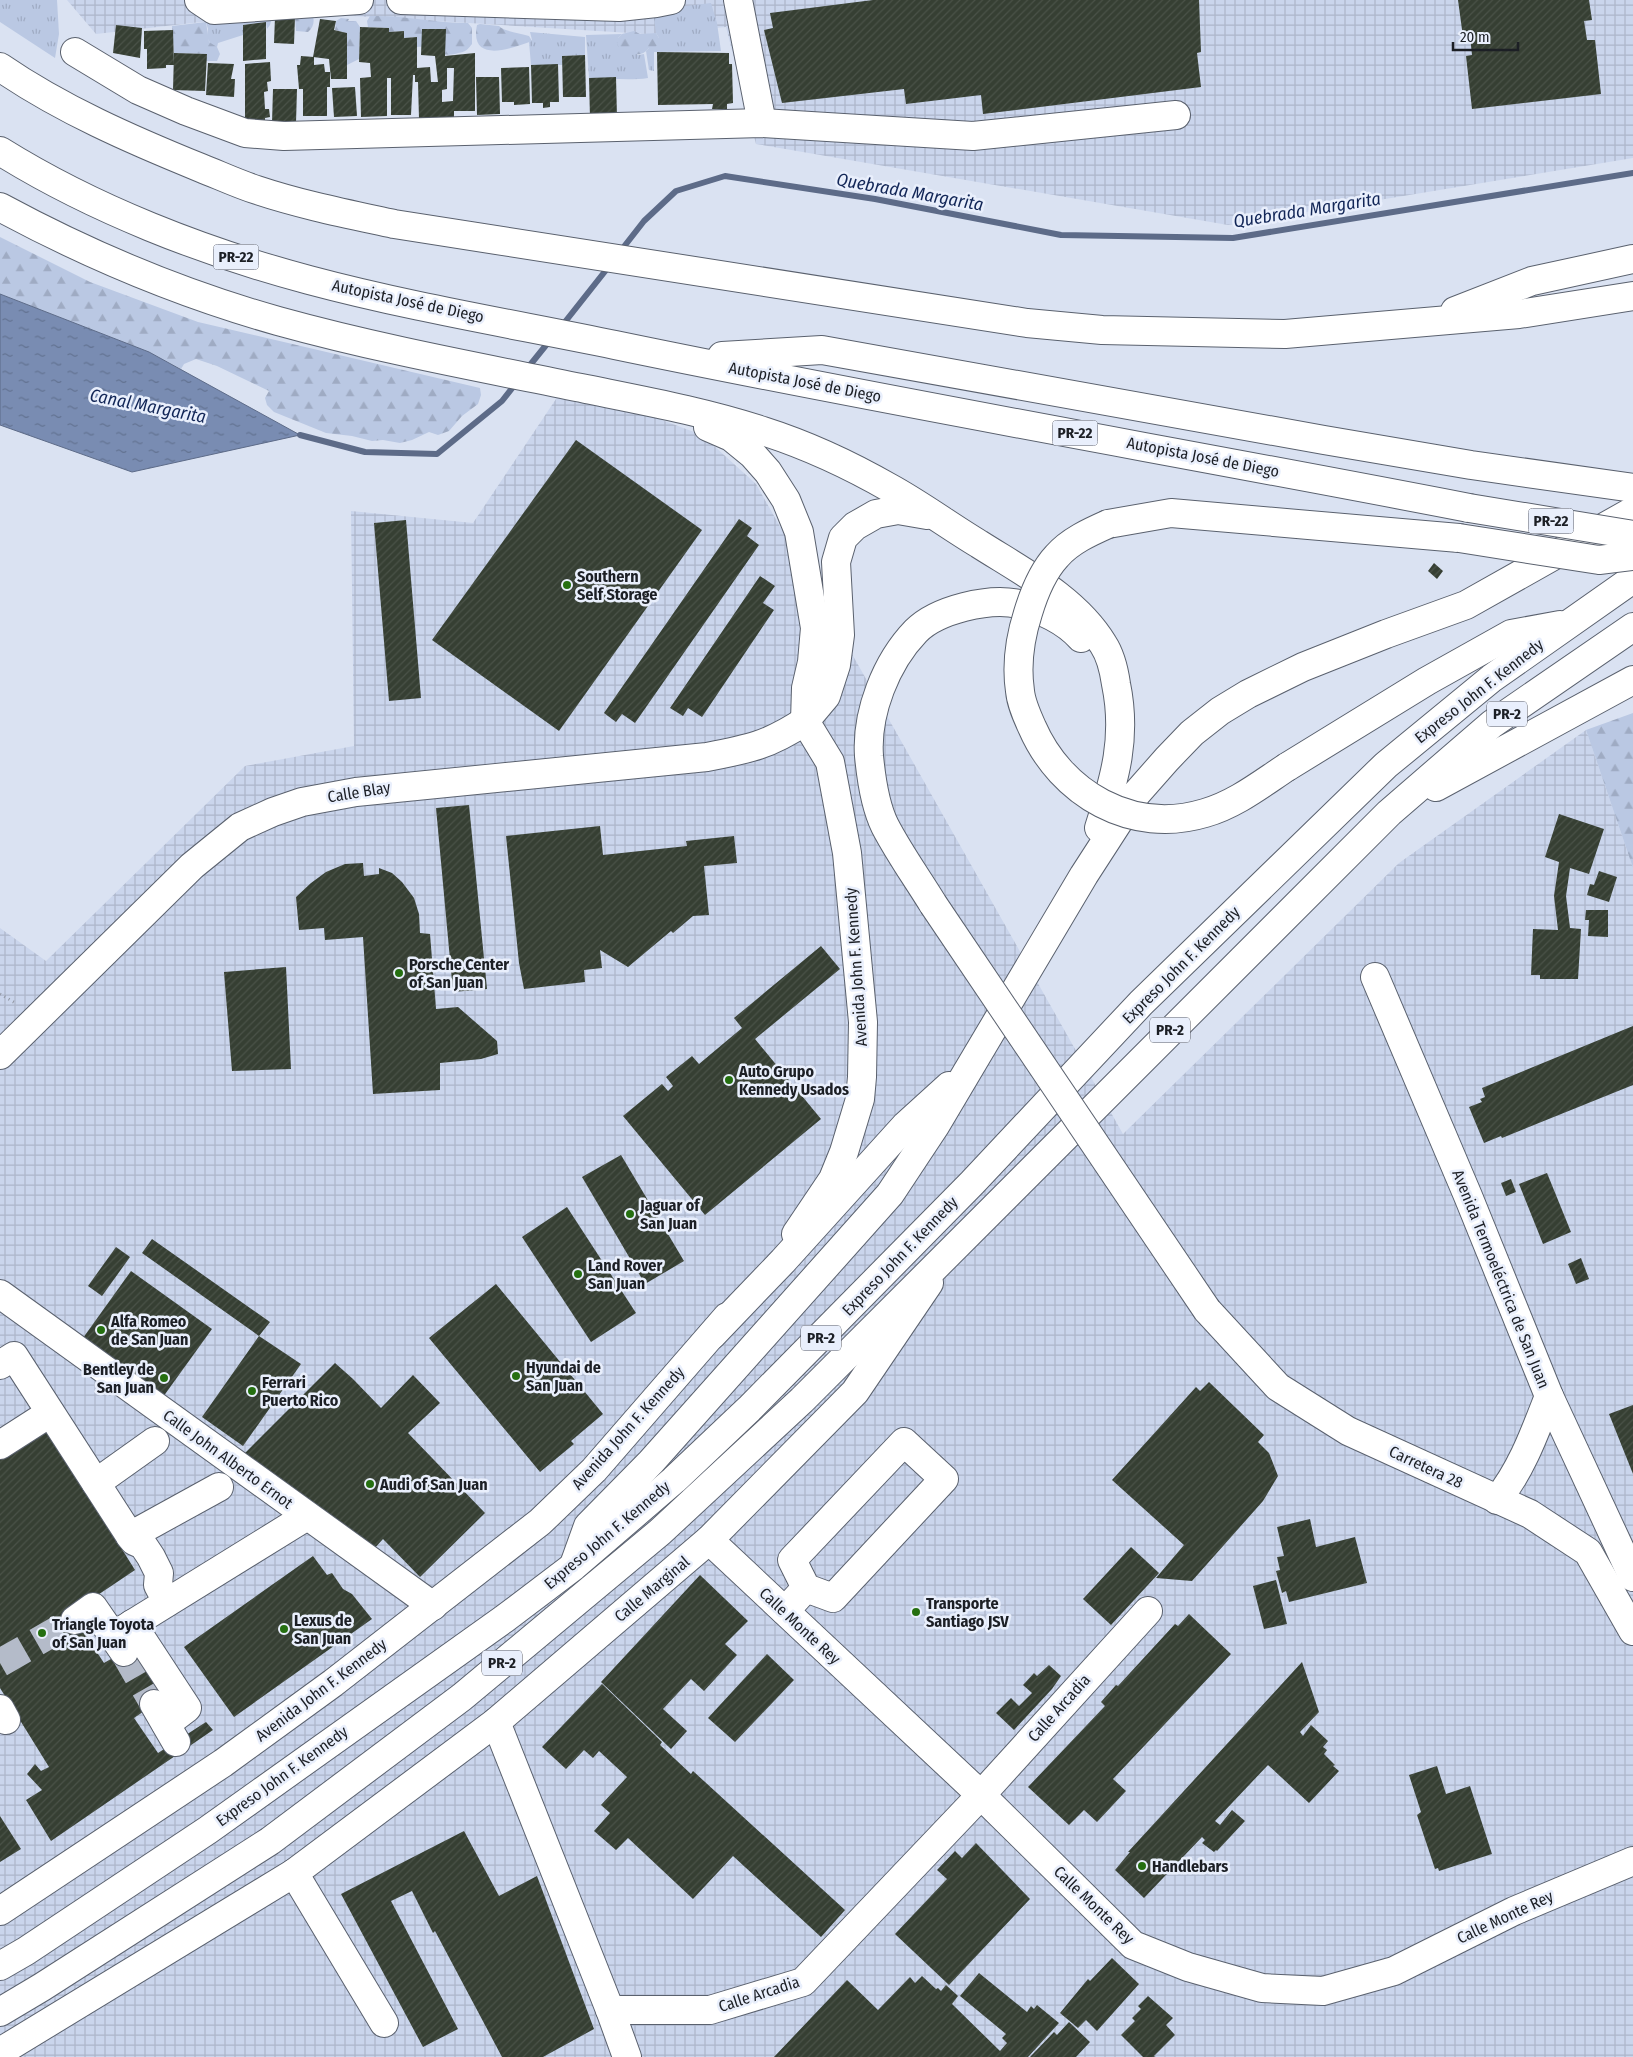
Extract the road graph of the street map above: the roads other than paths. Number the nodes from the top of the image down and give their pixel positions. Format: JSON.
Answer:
{"nodes":[{"id":1,"x":199,"y":0,"type":"edge"},
{"id":2,"x":359,"y":0,"type":"edge"},
{"id":3,"x":401,"y":0,"type":"edge"},
{"id":4,"x":671,"y":0,"type":"edge"},
{"id":5,"x":738,"y":0,"type":"edge"},
{"id":6,"x":76,"y":52,"type":"dead end"},
{"id":7,"x":0,"y":67,"type":"edge"},
{"id":8,"x":1176,"y":115,"type":"dead end"},
{"id":9,"x":762,"y":123,"type":"junction"},
{"id":10,"x":0,"y":152,"type":"edge"},
{"id":11,"x":0,"y":206,"type":"edge"},
{"id":12,"x":1633,"y":259,"type":"edge"},
{"id":13,"x":1633,"y":296,"type":"edge"},
{"id":14,"x":1426,"y":323,"type":"junction"},
{"id":15,"x":681,"y":358,"type":"junction"},
{"id":16,"x":612,"y":394,"type":"junction"},
{"id":17,"x":1633,"y":488,"type":"edge"},
{"id":18,"x":1633,"y":494,"type":"edge"},
{"id":19,"x":1633,"y":512,"type":"edge"},
{"id":20,"x":936,"y":517,"type":"junction"},
{"id":21,"x":1633,"y":535,"type":"edge"},
{"id":22,"x":1586,"y":538,"type":"junction"},
{"id":23,"x":1633,"y":556,"type":"edge"},
{"id":24,"x":1633,"y":579,"type":"edge"},
{"id":25,"x":1569,"y":623,"type":"junction"},
{"id":26,"x":1633,"y":627,"type":"edge"},
{"id":27,"x":1633,"y":680,"type":"edge"},
{"id":28,"x":1120,"y":703,"type":"junction"},
{"id":29,"x":806,"y":721,"type":"junction"},
{"id":30,"x":1389,"y":813,"type":"junction"},
{"id":31,"x":1084,"y":875,"type":"junction"},
{"id":32,"x":1375,"y":977,"type":"dead end"},
{"id":33,"x":0,"y":1055,"type":"edge"},
{"id":34,"x":972,"y":1064,"type":"junction"},
{"id":35,"x":952,"y":1249,"type":"junction"},
{"id":36,"x":0,"y":1294,"type":"edge"},
{"id":37,"x":712,"y":1335,"type":"junction"},
{"id":38,"x":5,"y":1354,"type":"edge"},
{"id":39,"x":1549,"y":1396,"type":"junction"},
{"id":40,"x":50,"y":1413,"type":"junction"},
{"id":41,"x":155,"y":1441,"type":"dead end"},
{"id":42,"x":0,"y":1445,"type":"edge"},
{"id":43,"x":96,"y":1484,"type":"junction"},
{"id":44,"x":219,"y":1486,"type":"dead end"},
{"id":45,"x":1498,"y":1500,"type":"junction"},
{"id":46,"x":307,"y":1516,"type":"junction"},
{"id":47,"x":132,"y":1539,"type":"junction"},
{"id":48,"x":709,"y":1540,"type":"junction"},
{"id":49,"x":574,"y":1566,"type":"junction"},
{"id":50,"x":1633,"y":1577,"type":"edge"},
{"id":51,"x":806,"y":1588,"type":"junction"},
{"id":52,"x":162,"y":1593,"type":"junction"},
{"id":53,"x":433,"y":1606,"type":"junction"},
{"id":54,"x":784,"y":1611,"type":"junction"},
{"id":55,"x":1148,"y":1611,"type":"dead end"},
{"id":56,"x":75,"y":1620,"type":"tunnel mouth"},
{"id":57,"x":1633,"y":1631,"type":"edge"},
{"id":58,"x":123,"y":1637,"type":"junction"},
{"id":59,"x":496,"y":1722,"type":"junction"},
{"id":60,"x":200,"y":1779,"type":"junction"},
{"id":61,"x":981,"y":1795,"type":"junction"},
{"id":62,"x":1633,"y":1861,"type":"edge"},
{"id":63,"x":294,"y":1873,"type":"junction"},
{"id":64,"x":0,"y":1911,"type":"edge"},
{"id":65,"x":0,"y":1966,"type":"edge"},
{"id":66,"x":610,"y":2010,"type":"junction"},
{"id":67,"x":0,"y":2012,"type":"edge"},
{"id":68,"x":384,"y":2023,"type":"dead end"},
{"id":69,"x":0,"y":2052,"type":"edge"},
{"id":70,"x":627,"y":2057,"type":"edge"}],
"edges":[{"from":1,"to":2,"type":"main road"},
{"from":3,"to":4,"type":"main road"},
{"from":5,"to":9,"type":"main road"},
{"from":6,"to":9,"type":"main road"},
{"from":7,"to":14,"type":"main road"},
{"from":8,"to":9,"type":"main road"},
{"from":10,"to":15,"type":"main road","name":"Autopista José de Diego","number":"PR-22"},
{"from":11,"to":16,"type":"main road"},
{"from":12,"to":14,"type":"main road"},
{"from":13,"to":14,"type":"main road"},
{"from":15,"to":17,"type":"main road"},
{"from":15,"to":21,"type":"main road","name":"Autopista José de Diego","number":"PR-22","bridge":true},
{"from":16,"to":20,"type":"main road"},
{"from":16,"to":29,"type":"main road"},
{"from":18,"to":22,"type":"main road"},
{"from":19,"to":22,"type":"main road"},
{"from":20,"to":28,"type":"main road"},
{"from":20,"to":29,"type":"main road","name":"Calle Blay"},
{"from":22,"to":31,"type":"main road"},
{"from":23,"to":25,"type":"main road","bridge":true},
{"from":24,"to":25,"type":"main road","name":"Expreso John F. Kennedy","number":"PR-2"},
{"from":25,"to":49,"type":"main road","name":"Expreso John F. Kennedy","number":"PR-2"},
{"from":26,"to":30,"type":"main road","name":"Expreso John F. Kennedy","number":"PR-2"},
{"from":27,"to":30,"type":"main road"},
{"from":28,"to":31,"type":"main road"},
{"from":28,"to":45,"type":"main road","name":"Carretera 28","bridge":true},
{"from":29,"to":33,"type":"main road","name":"Calle Blay"},
{"from":29,"to":37,"type":"main road","name":"Avenida John F. Kennedy"},
{"from":30,"to":35,"type":"main road","name":"Expreso John F. Kennedy","number":"PR-2"},
{"from":31,"to":34,"type":"main road"},
{"from":32,"to":39,"type":"main road","name":"Avenida Termoeléctrica de San Juan"},
{"from":34,"to":37,"type":"main road"},
{"from":34,"to":49,"type":"main road"},
{"from":35,"to":48,"type":"main road","name":"Calle Marginal"},
{"from":35,"to":67,"type":"main road","name":"Expreso John F. Kennedy","number":"PR-2"},
{"from":36,"to":46,"type":"main road","name":"Calle John Alberto Ernot"},
{"from":37,"to":53,"type":"main road","name":"Avenida John F. Kennedy"},
{"from":38,"to":40,"type":"main road"},
{"from":39,"to":45,"type":"main road"},
{"from":39,"to":50,"type":"main road","name":"Avenida Termoeléctrica de San Juan"},
{"from":40,"to":42,"type":"main road"},
{"from":40,"to":43,"type":"main road"},
{"from":41,"to":43,"type":"main road"},
{"from":43,"to":47,"type":"main road"},
{"from":44,"to":47,"type":"main road"},
{"from":45,"to":57,"type":"main road","name":"Carretera 28"},
{"from":46,"to":52,"type":"main road"},
{"from":46,"to":53,"type":"main road","name":"Calle John Alberto Ernot"},
{"from":47,"to":52,"type":"main road"},
{"from":48,"to":54,"type":"main road","name":"Calle Monte Rey"},
{"from":48,"to":59,"type":"main road","name":"Calle Marginal"},
{"from":49,"to":65,"type":"main road","name":"Expreso John F. Kennedy","number":"PR-2"},
{"from":51,"to":51,"type":"main road"},
{"from":51,"to":54,"type":"main road"},
{"from":52,"to":58,"type":"main road"},
{"from":53,"to":60,"type":"main road","name":"Avenida John F. Kennedy"},
{"from":54,"to":61,"type":"main road","name":"Calle Monte Rey"},
{"from":55,"to":61,"type":"main road","name":"Calle Arcadia"},
{"from":56,"to":58,"type":"main road"},
{"from":58,"to":60,"type":"main road"},
{"from":59,"to":63,"type":"main road","name":"Calle Marginal"},
{"from":59,"to":66,"type":"main road"},
{"from":60,"to":64,"type":"main road","name":"Avenida John F. Kennedy"},
{"from":61,"to":62,"type":"main road","name":"Calle Monte Rey"},
{"from":61,"to":66,"type":"main road","name":"Calle Arcadia"},
{"from":63,"to":68,"type":"main road"},
{"from":63,"to":69,"type":"main road","name":"Calle Marginal"},
{"from":66,"to":70,"type":"main road"}]}
